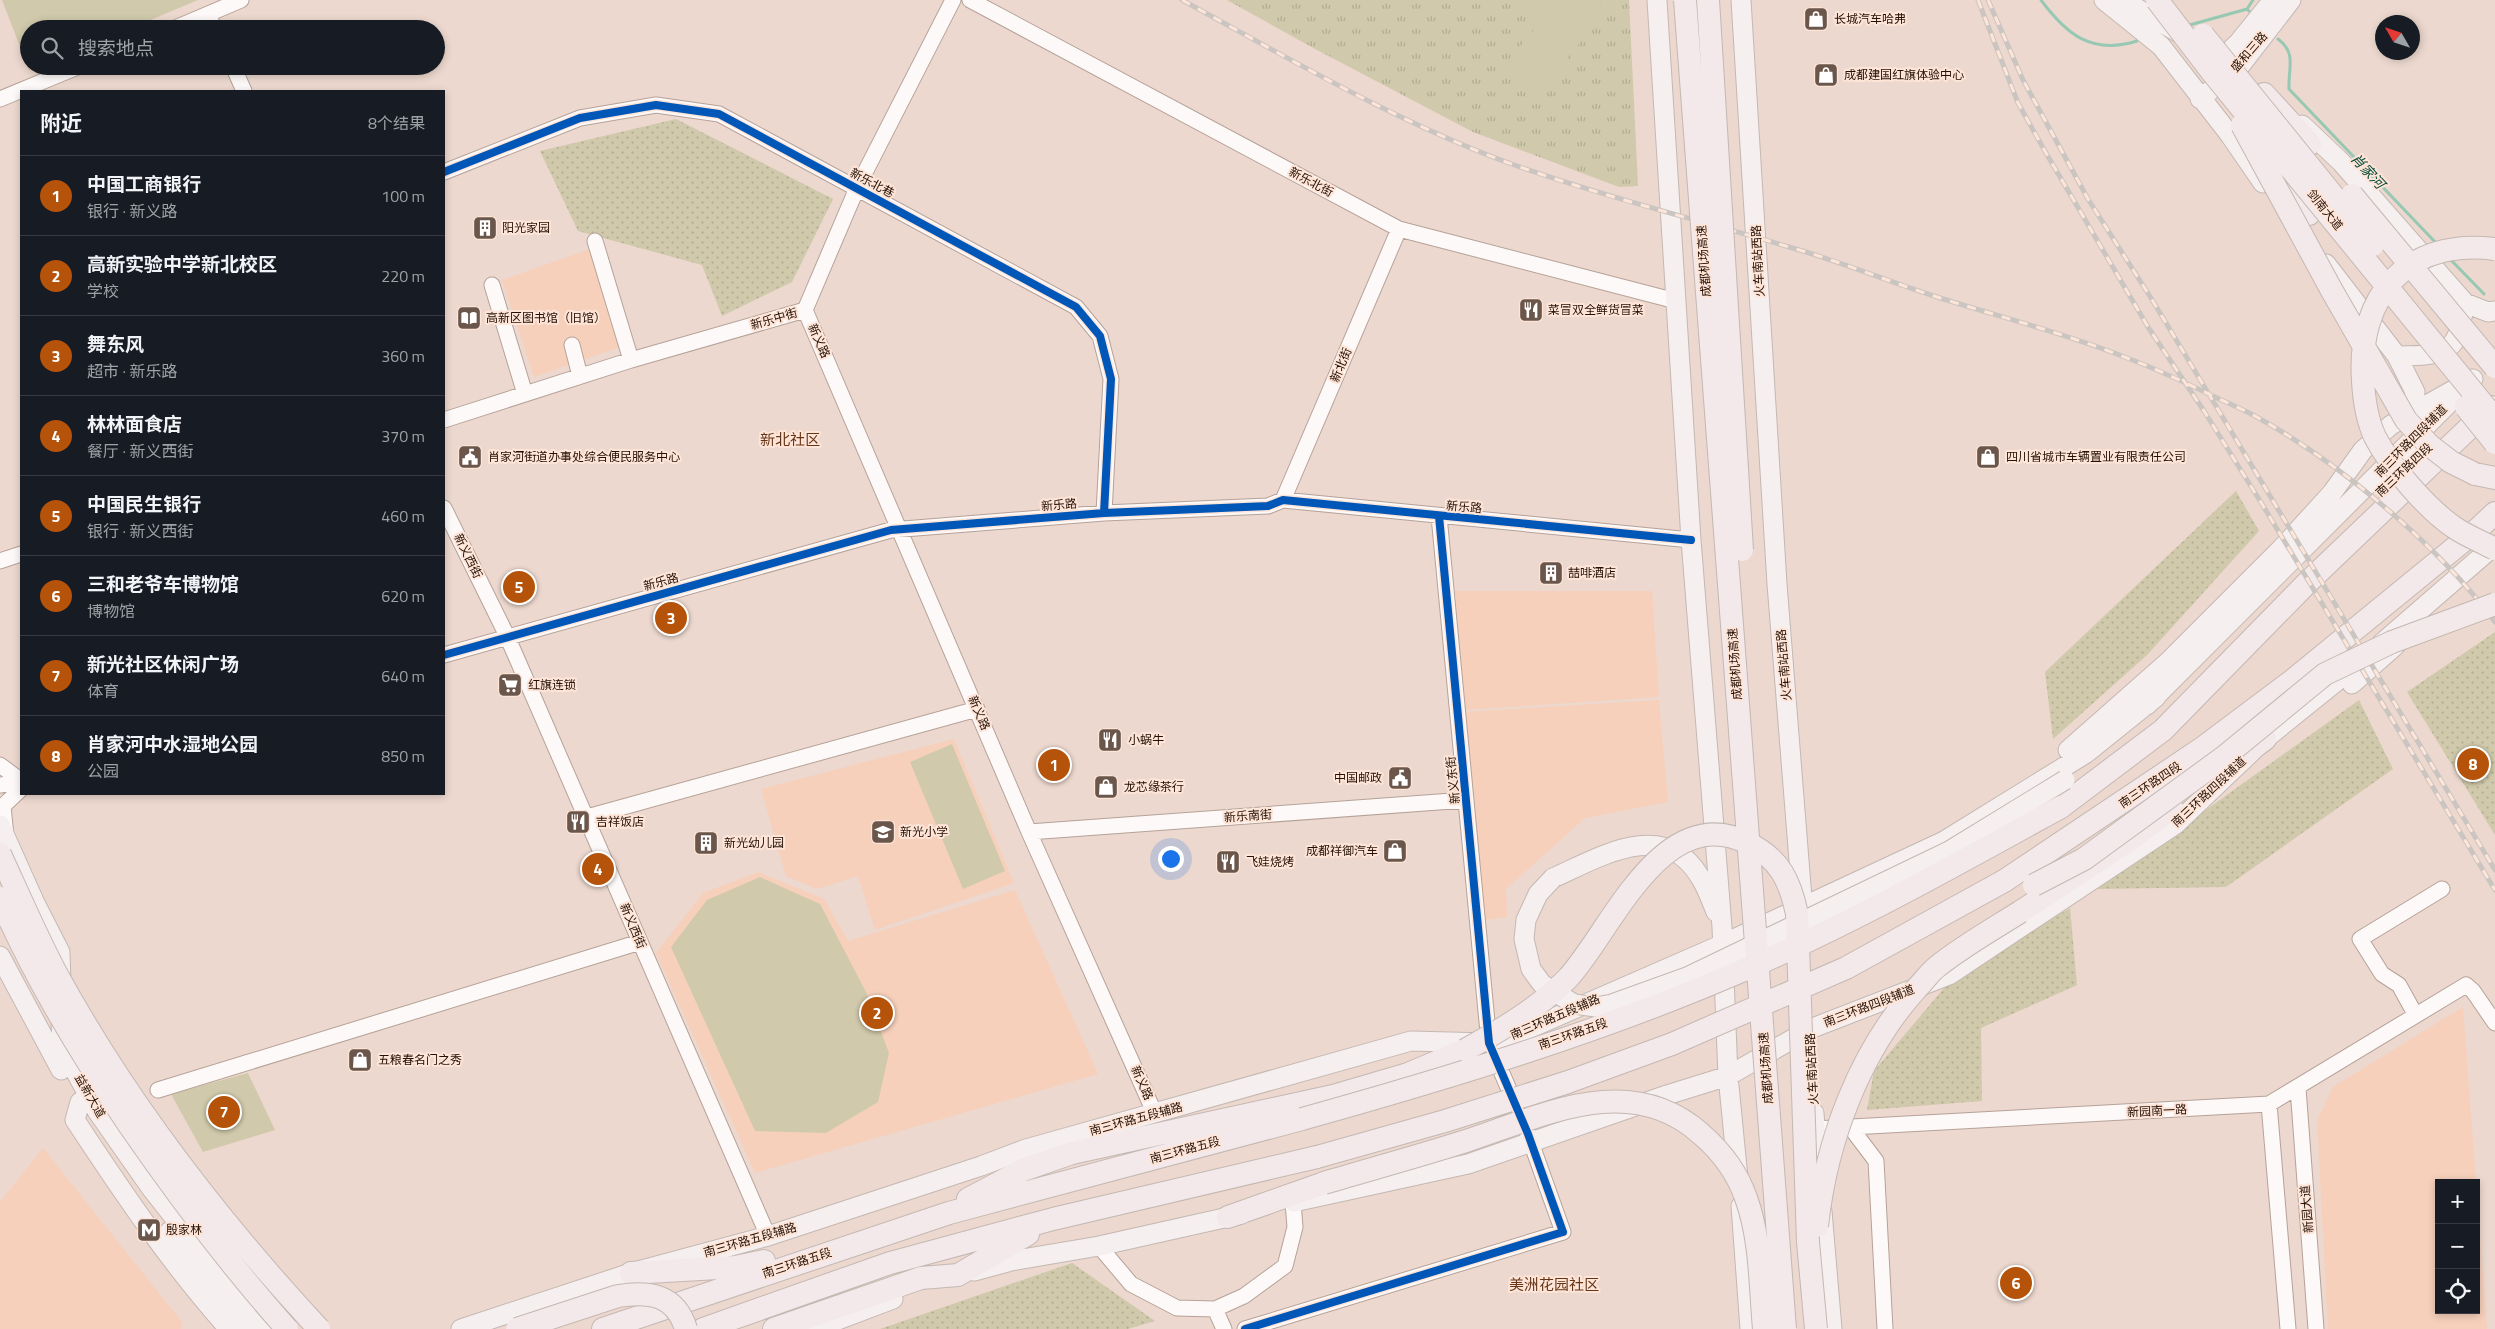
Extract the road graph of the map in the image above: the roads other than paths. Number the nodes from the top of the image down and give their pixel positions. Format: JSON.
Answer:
{"nodes":[{"id":1,"x":241,"y":0,"type":"edge"},
{"id":2,"x":953,"y":0,"type":"edge"},
{"id":3,"x":970,"y":0,"type":"edge"},
{"id":4,"x":1657,"y":0,"type":"edge"},
{"id":5,"x":1685,"y":0,"type":"edge"},
{"id":6,"x":1708,"y":0,"type":"edge"},
{"id":7,"x":1741,"y":0,"type":"edge"},
{"id":8,"x":2104,"y":0,"type":"edge"},
{"id":9,"x":2127,"y":0,"type":"edge"},
{"id":10,"x":2157,"y":0,"type":"edge"},
{"id":11,"x":2175,"y":0,"type":"edge"},
{"id":12,"x":2273,"y":0,"type":"edge"},
{"id":13,"x":2291,"y":0,"type":"edge"},
{"id":14,"x":208,"y":15,"type":"junction"},
{"id":15,"x":196,"y":20,"type":"edge"},
{"id":16,"x":210,"y":20,"type":"edge"},
{"id":17,"x":2225,"y":65,"type":"junction"},
{"id":18,"x":58,"y":75,"type":"edge"},
{"id":19,"x":237,"y":75,"type":"edge"},
{"id":20,"x":22,"y":90,"type":"edge"},
{"id":21,"x":244,"y":90,"type":"edge"},
{"id":22,"x":20,"y":91,"type":"edge"},
{"id":23,"x":2195,"y":93,"type":"junction"},
{"id":24,"x":2264,"y":94,"type":"junction"},
{"id":25,"x":0,"y":99,"type":"edge"},
{"id":26,"x":2255,"y":169,"type":"junction"},
{"id":27,"x":445,"y":172,"type":"edge"},
{"id":28,"x":857,"y":188,"type":"junction"},
{"id":29,"x":1399,"y":229,"type":"junction"},
{"id":30,"x":595,"y":241,"type":"dead end"},
{"id":31,"x":2495,"y":242,"type":"edge"},
{"id":32,"x":2459,"y":247,"type":"junction"},
{"id":33,"x":2495,"y":249,"type":"edge"},
{"id":34,"x":492,"y":285,"type":"dead end"},
{"id":35,"x":1676,"y":301,"type":"junction"},
{"id":36,"x":2465,"y":303,"type":"junction"},
{"id":37,"x":805,"y":310,"type":"junction"},
{"id":38,"x":2495,"y":311,"type":"edge"},
{"id":39,"x":572,"y":345,"type":"dead end"},
{"id":40,"x":2397,"y":356,"type":"junction"},
{"id":41,"x":631,"y":360,"type":"junction"},
{"id":42,"x":2493,"y":361,"type":"edge"},
{"id":43,"x":580,"y":376,"type":"junction"},
{"id":44,"x":2473,"y":379,"type":"junction"},
{"id":45,"x":2495,"y":388,"type":"edge"},
{"id":46,"x":525,"y":394,"type":"junction"},
{"id":47,"x":2495,"y":398,"type":"edge"},
{"id":48,"x":2495,"y":402,"type":"edge"},
{"id":49,"x":2413,"y":411,"type":"junction"},
{"id":50,"x":2495,"y":419,"type":"edge"},
{"id":51,"x":445,"y":420,"type":"edge"},
{"id":52,"x":2495,"y":444,"type":"edge"},
{"id":53,"x":2495,"y":478,"type":"edge"},
{"id":54,"x":1283,"y":500,"type":"junction"},
{"id":55,"x":445,"y":512,"type":"edge"},
{"id":56,"x":1104,"y":513,"type":"junction"},
{"id":57,"x":1439,"y":516,"type":"junction"},
{"id":58,"x":2490,"y":520,"type":"edge"},
{"id":59,"x":901,"y":529,"type":"junction"},
{"id":60,"x":449,"y":530,"type":"edge"},
{"id":61,"x":1691,"y":540,"type":"junction"},
{"id":62,"x":20,"y":554,"type":"edge"},
{"id":63,"x":2493,"y":554,"type":"edge"},
{"id":64,"x":0,"y":561,"type":"edge"},
{"id":65,"x":2495,"y":604,"type":"edge"},
{"id":66,"x":507,"y":636,"type":"junction"},
{"id":67,"x":445,"y":655,"type":"edge"},
{"id":68,"x":2156,"y":697,"type":"junction"},
{"id":69,"x":977,"y":709,"type":"junction"},
{"id":70,"x":2264,"y":739,"type":"junction"},
{"id":71,"x":0,"y":766,"type":"edge"},
{"id":72,"x":2108,"y":771,"type":"junction"},
{"id":73,"x":20,"y":778,"type":"edge"},
{"id":74,"x":20,"y":784,"type":"edge"},
{"id":75,"x":20,"y":784,"type":"edge"},
{"id":76,"x":0,"y":785,"type":"edge"},
{"id":77,"x":20,"y":790,"type":"edge"},
{"id":78,"x":0,"y":793,"type":"edge"},
{"id":79,"x":2206,"y":798,"type":"junction"},
{"id":80,"x":1466,"y":800,"type":"junction"},
{"id":81,"x":587,"y":817,"type":"junction"},
{"id":82,"x":1968,"y":826,"type":"junction"},
{"id":83,"x":1029,"y":832,"type":"junction"},
{"id":84,"x":2,"y":840,"type":"edge"},
{"id":85,"x":0,"y":873,"type":"edge"},
{"id":86,"x":2003,"y":887,"type":"junction"},
{"id":87,"x":2442,"y":889,"type":"dead end"},
{"id":88,"x":0,"y":898,"type":"edge"},
{"id":89,"x":1803,"y":906,"type":"junction"},
{"id":90,"x":1723,"y":936,"type":"junction"},
{"id":91,"x":640,"y":942,"type":"junction"},
{"id":92,"x":0,"y":956,"type":"edge"},
{"id":93,"x":1764,"y":961,"type":"joint"},
{"id":94,"x":2415,"y":1014,"type":"junction"},
{"id":95,"x":2495,"y":1023,"type":"edge"},
{"id":96,"x":1810,"y":1029,"type":"junction"},
{"id":97,"x":1489,"y":1043,"type":"junction"},
{"id":98,"x":1728,"y":1076,"type":"junction"},
{"id":99,"x":2298,"y":1088,"type":"junction"},
{"id":100,"x":158,"y":1090,"type":"dead end"},
{"id":101,"x":2269,"y":1104,"type":"junction"},
{"id":102,"x":88,"y":1110,"type":"junction"},
{"id":103,"x":1155,"y":1114,"type":"junction"},
{"id":104,"x":1851,"y":1128,"type":"junction"},
{"id":105,"x":1815,"y":1129,"type":"junction"},
{"id":106,"x":1531,"y":1142,"type":"junction"},
{"id":107,"x":1293,"y":1202,"type":"junction"},
{"id":108,"x":1228,"y":1217,"type":"junction"},
{"id":109,"x":935,"y":1218,"type":"junction"},
{"id":110,"x":1053,"y":1219,"type":"junction"},
{"id":111,"x":768,"y":1236,"type":"junction"},
{"id":112,"x":872,"y":1237,"type":"junction"},
{"id":113,"x":1099,"y":1246,"type":"junction"},
{"id":114,"x":631,"y":1272,"type":"junction"},
{"id":115,"x":958,"y":1275,"type":"junction"},
{"id":116,"x":1812,"y":1277,"type":"junction"},
{"id":117,"x":1215,"y":1309,"type":"junction"},
{"id":118,"x":228,"y":1329,"type":"edge"},
{"id":119,"x":246,"y":1329,"type":"edge"},
{"id":120,"x":266,"y":1329,"type":"edge"},
{"id":121,"x":287,"y":1329,"type":"edge"},
{"id":122,"x":319,"y":1329,"type":"edge"},
{"id":123,"x":462,"y":1329,"type":"edge"},
{"id":124,"x":517,"y":1329,"type":"edge"},
{"id":125,"x":603,"y":1329,"type":"edge"},
{"id":126,"x":686,"y":1329,"type":"edge"},
{"id":127,"x":702,"y":1329,"type":"edge"},
{"id":128,"x":774,"y":1329,"type":"edge"},
{"id":129,"x":814,"y":1329,"type":"edge"},
{"id":130,"x":1224,"y":1329,"type":"edge"},
{"id":131,"x":1245,"y":1329,"type":"edge"},
{"id":132,"x":1750,"y":1329,"type":"edge"},
{"id":133,"x":1764,"y":1329,"type":"edge"},
{"id":134,"x":1785,"y":1329,"type":"edge"},
{"id":135,"x":1800,"y":1329,"type":"edge"},
{"id":136,"x":1816,"y":1329,"type":"edge"},
{"id":137,"x":1832,"y":1329,"type":"edge"},
{"id":138,"x":1885,"y":1329,"type":"edge"},
{"id":139,"x":2288,"y":1329,"type":"edge"},
{"id":140,"x":2316,"y":1329,"type":"edge"}],
"edges":[{"from":1,"to":14,"type":"street"},
{"from":2,"to":28,"type":"street","name":"新乐中街"},
{"from":3,"to":29,"type":"street","name":"新乐北街"},
{"from":4,"to":35,"type":"main road"},
{"from":5,"to":134,"type":"highway","name":"成都机场高速","bridge":true},
{"from":6,"to":135,"type":"highway","name":"成都机场高速","bridge":true},
{"from":7,"to":89,"type":"main road","name":"火车南站西路"},
{"from":8,"to":23,"type":"main road"},
{"from":9,"to":17,"type":"main road"},
{"from":10,"to":17,"type":"highway","name":"剑南大道","bridge":true},
{"from":11,"to":47,"type":"highway","name":"剑南大道","bridge":true},
{"from":12,"to":17,"type":"main road"},
{"from":13,"to":17,"type":"main road","name":"盛和三路"},
{"from":14,"to":15,"type":"street"},
{"from":14,"to":16,"type":"street"},
{"from":17,"to":23,"type":"main road","name":"盛和三路"},
{"from":17,"to":24,"type":"main road"},
{"from":17,"to":50,"type":"highway","name":"剑南大道","bridge":true},
{"from":17,"to":53,"type":"highway","bridge":true},
{"from":18,"to":20,"type":"street"},
{"from":19,"to":21,"type":"street"},
{"from":22,"to":25,"type":"street"},
{"from":23,"to":26,"type":"main road"},
{"from":24,"to":36,"type":"main road"},
{"from":24,"to":42,"type":"highway","bridge":true},
{"from":26,"to":40,"type":"main road"},
{"from":26,"to":52,"type":"highway","bridge":true},
{"from":27,"to":28,"type":"street","name":"新乐北巷"},
{"from":28,"to":37,"type":"street","name":"新乐中街"},
{"from":28,"to":56,"type":"street","name":"新乐北巷"},
{"from":29,"to":35,"type":"street","name":"新乐北街"},
{"from":29,"to":54,"type":"street","name":"新北街"},
{"from":30,"to":41,"type":"street"},
{"from":31,"to":32,"type":"highway","bridge":true},
{"from":32,"to":33,"type":"highway","bridge":true},
{"from":32,"to":63,"type":"highway","bridge":true},
{"from":34,"to":46,"type":"street"},
{"from":35,"to":61,"type":"main road"},
{"from":36,"to":38,"type":"main road"},
{"from":36,"to":40,"type":"main road"},
{"from":37,"to":41,"type":"street","name":"新乐中街"},
{"from":37,"to":59,"type":"street","name":"新义路"},
{"from":39,"to":43,"type":"street"},
{"from":40,"to":49,"type":"main road"},
{"from":41,"to":43,"type":"street","name":"新乐中街"},
{"from":42,"to":44,"type":"main road","name":"南三环路四段辅道"},
{"from":43,"to":46,"type":"street","name":"新乐中街"},
{"from":44,"to":49,"type":"main road"},
{"from":44,"to":68,"type":"main road","name":"南三环路四段辅道"},
{"from":45,"to":72,"type":"highway","name":"南三环路四段"},
{"from":46,"to":51,"type":"street","name":"新乐中街"},
{"from":48,"to":72,"type":"highway","name":"南三环路四段"},
{"from":49,"to":82,"type":"main road"},
{"from":54,"to":56,"type":"street","name":"新乐路"},
{"from":54,"to":57,"type":"street","name":"新乐路"},
{"from":55,"to":60,"type":"street","name":"新义西街"},
{"from":56,"to":59,"type":"street","name":"新乐路"},
{"from":57,"to":61,"type":"street","name":"新乐路"},
{"from":57,"to":80,"type":"street","name":"新义东街"},
{"from":58,"to":86,"type":"highway","name":"南三环路四段"},
{"from":59,"to":66,"type":"street","name":"新乐路"},
{"from":59,"to":69,"type":"street","name":"新义路"},
{"from":60,"to":66,"type":"street","name":"新义西街"},
{"from":61,"to":90,"type":"main road"},
{"from":62,"to":64,"type":"street"},
{"from":63,"to":70,"type":"main road","name":"南三环路四段辅道"},
{"from":63,"to":79,"type":"main road"},
{"from":65,"to":86,"type":"highway","bridge":true},
{"from":66,"to":67,"type":"street","name":"新乐路"},
{"from":66,"to":81,"type":"street","name":"新义西街"},
{"from":68,"to":82,"type":"main road"},
{"from":68,"to":90,"type":"main road","bridge":true},
{"from":69,"to":81,"type":"street"},
{"from":69,"to":83,"type":"street","name":"新义路"},
{"from":70,"to":79,"type":"main road","name":"南三环路四段辅道"},
{"from":70,"to":116,"type":"highway","bridge":true},
{"from":71,"to":73,"type":"street"},
{"from":72,"to":93,"type":"highway","name":"南三环路四段","bridge":true},
{"from":74,"to":76,"type":"street"},
{"from":75,"to":78,"type":"street"},
{"from":77,"to":84,"type":"street"},
{"from":79,"to":96,"type":"main road","name":"南三环路四段辅道"},
{"from":80,"to":83,"type":"street","name":"新乐南街"},
{"from":80,"to":97,"type":"street","name":"新义东街"},
{"from":81,"to":91,"type":"street","name":"新义西街"},
{"from":82,"to":89,"type":"main road"},
{"from":83,"to":103,"type":"street","name":"新义路"},
{"from":84,"to":85,"type":"main road"},
{"from":84,"to":102,"type":"main road","name":"益新大道"},
{"from":84,"to":122,"type":"highway","bridge":true},
{"from":86,"to":110,"type":"highway","name":"南三环路四段","bridge":true},
{"from":87,"to":94,"type":"street"},
{"from":88,"to":121,"type":"highway","bridge":true},
{"from":89,"to":90,"type":"main road","name":"南三环路五段辅路"},
{"from":89,"to":96,"type":"main road","name":"火车南站西路"},
{"from":90,"to":97,"type":"main road","name":"南三环路五段辅路"},
{"from":90,"to":98,"type":"main road"},
{"from":91,"to":100,"type":"street"},
{"from":91,"to":111,"type":"street","name":"新义西街"},
{"from":92,"to":102,"type":"main road","name":"益新大道"},
{"from":93,"to":109,"type":"highway","name":"南三环路五段","bridge":true},
{"from":94,"to":95,"type":"street","name":"新园南一路"},
{"from":94,"to":99,"type":"street","name":"新园南一路"},
{"from":96,"to":98,"type":"main road"},
{"from":96,"to":105,"type":"main road","name":"火车南站西路"},
{"from":97,"to":103,"type":"main road","name":"南三环路五段辅路"},
{"from":97,"to":106,"type":"street","name":"新义东街"},
{"from":98,"to":106,"type":"main road"},
{"from":98,"to":132,"type":"main road"},
{"from":99,"to":101,"type":"street","name":"新园南一路"},
{"from":99,"to":140,"type":"street","name":"新园大道"},
{"from":101,"to":104,"type":"street","name":"新园南一路"},
{"from":101,"to":139,"type":"street"},
{"from":102,"to":118,"type":"main road"},
{"from":102,"to":119,"type":"main road","name":"益新大道"},
{"from":102,"to":120,"type":"main road","name":"益新大道"},
{"from":103,"to":111,"type":"main road","name":"南三环路五段辅路"},
{"from":104,"to":105,"type":"street","name":"新园南一路"},
{"from":104,"to":138,"type":"street"},
{"from":105,"to":137,"type":"main road","name":"火车南站西路"},
{"from":106,"to":107,"type":"main road"},
{"from":106,"to":131,"type":"street","name":"新义东街"},
{"from":107,"to":108,"type":"main road"},
{"from":107,"to":117,"type":"street"},
{"from":108,"to":113,"type":"main road"},
{"from":108,"to":133,"type":"highway","bridge":true},
{"from":109,"to":112,"type":"highway","name":"南三环路五段"},
{"from":109,"to":116,"type":"highway","bridge":true},
{"from":110,"to":115,"type":"highway"},
{"from":110,"to":127,"type":"highway"},
{"from":111,"to":114,"type":"main road","name":"南三环路五段辅路"},
{"from":112,"to":114,"type":"highway"},
{"from":112,"to":125,"type":"highway","name":"南三环路五段"},
{"from":113,"to":115,"type":"main road"},
{"from":113,"to":117,"type":"street"},
{"from":114,"to":123,"type":"main road","name":"南三环路五段辅路"},
{"from":115,"to":128,"type":"highway"},
{"from":115,"to":129,"type":"main road"},
{"from":116,"to":136,"type":"highway","bridge":true},
{"from":117,"to":130,"type":"street"},
{"from":124,"to":126,"type":"highway","bridge":true}]}
